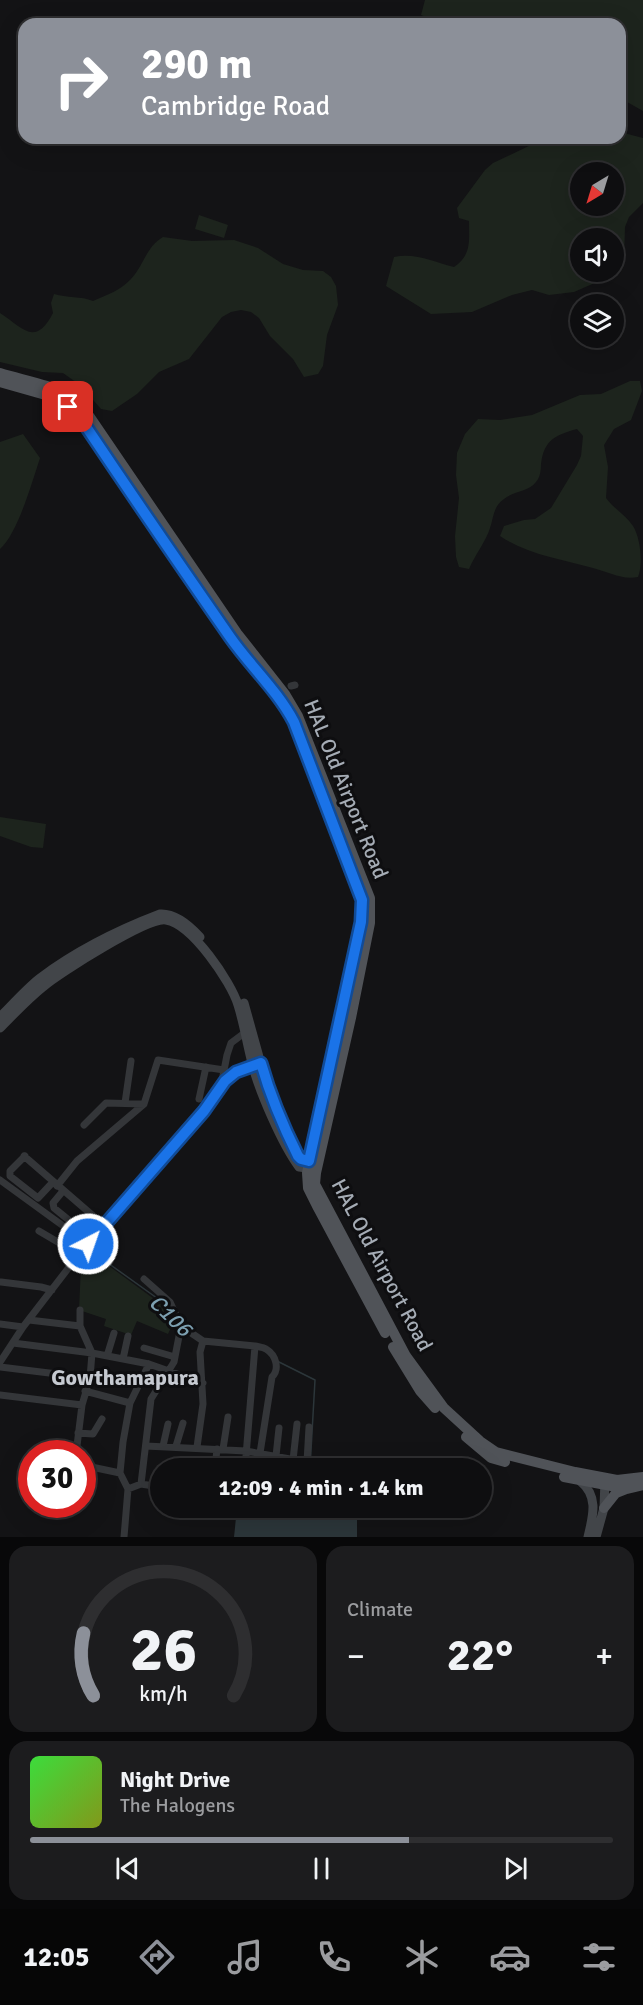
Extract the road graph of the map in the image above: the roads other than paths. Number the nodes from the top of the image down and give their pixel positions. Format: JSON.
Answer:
{"nodes":[{"id":1,"x":0,"y":373,"type":"edge"},
{"id":2,"x":0,"y":382,"type":"edge"},
{"id":3,"x":295,"y":718,"type":"junction"},
{"id":4,"x":0,"y":1017,"type":"edge"},
{"id":5,"x":0,"y":1028,"type":"edge"},
{"id":6,"x":247,"y":1030,"type":"junction"},
{"id":7,"x":131,"y":1061,"type":"dead end"},
{"id":8,"x":257,"y":1064,"type":"junction"},
{"id":9,"x":206,"y":1067,"type":"junction"},
{"id":10,"x":224,"y":1070,"type":"junction"},
{"id":11,"x":220,"y":1088,"type":"junction"},
{"id":12,"x":199,"y":1099,"type":"dead end"},
{"id":13,"x":125,"y":1103,"type":"junction"},
{"id":14,"x":144,"y":1104,"type":"junction"},
{"id":15,"x":84,"y":1125,"type":"dead end"},
{"id":16,"x":313,"y":1165,"type":"junction"},
{"id":17,"x":0,"y":1180,"type":"edge"},
{"id":18,"x":58,"y":1186,"type":"junction"},
{"id":19,"x":39,"y":1231,"type":"dead end"},
{"id":20,"x":88,"y":1244,"type":"junction"},
{"id":21,"x":73,"y":1251,"type":"dead end"},
{"id":22,"x":0,"y":1276,"type":"edge"},
{"id":23,"x":144,"y":1280,"type":"dead end"},
{"id":24,"x":1,"y":1282,"type":"edge"},
{"id":25,"x":0,"y":1288,"type":"edge"},
{"id":26,"x":50,"y":1292,"type":"junction"},
{"id":27,"x":80,"y":1310,"type":"dead end"},
{"id":28,"x":29,"y":1320,"type":"junction"},
{"id":29,"x":0,"y":1324,"type":"edge"},
{"id":30,"x":80,"y":1326,"type":"junction"},
{"id":31,"x":181,"y":1326,"type":"junction"},
{"id":32,"x":23,"y":1327,"type":"junction"},
{"id":33,"x":114,"y":1333,"type":"dead end"},
{"id":34,"x":128,"y":1336,"type":"dead end"},
{"id":35,"x":13,"y":1343,"type":"junction"},
{"id":36,"x":203,"y":1343,"type":"junction"},
{"id":37,"x":255,"y":1346,"type":"junction"},
{"id":38,"x":144,"y":1348,"type":"dead end"},
{"id":39,"x":92,"y":1353,"type":"junction"},
{"id":40,"x":3,"y":1354,"type":"edge"},
{"id":41,"x":107,"y":1356,"type":"junction"},
{"id":42,"x":175,"y":1357,"type":"junction"},
{"id":43,"x":123,"y":1359,"type":"junction"},
{"id":44,"x":0,"y":1364,"type":"edge"},
{"id":45,"x":149,"y":1364,"type":"junction"},
{"id":46,"x":167,"y":1370,"type":"junction"},
{"id":47,"x":90,"y":1378,"type":"junction"},
{"id":48,"x":203,"y":1383,"type":"junction"},
{"id":49,"x":85,"y":1391,"type":"junction"},
{"id":50,"x":0,"y":1395,"type":"edge"},
{"id":51,"x":130,"y":1403,"type":"junction"},
{"id":52,"x":82,"y":1405,"type":"junction"},
{"id":53,"x":228,"y":1417,"type":"dead end"},
{"id":54,"x":102,"y":1419,"type":"dead end"},
{"id":55,"x":183,"y":1423,"type":"dead end"},
{"id":56,"x":168,"y":1424,"type":"dead end"},
{"id":57,"x":297,"y":1424,"type":"dead end"},
{"id":58,"x":309,"y":1427,"type":"dead end"},
{"id":59,"x":279,"y":1428,"type":"dead end"},
{"id":60,"x":78,"y":1433,"type":"junction"},
{"id":61,"x":77,"y":1440,"type":"edge"},
{"id":62,"x":146,"y":1446,"type":"junction"},
{"id":63,"x":163,"y":1446,"type":"junction"},
{"id":64,"x":176,"y":1446,"type":"junction"},
{"id":65,"x":196,"y":1448,"type":"junction"},
{"id":66,"x":220,"y":1449,"type":"junction"},
{"id":67,"x":246,"y":1451,"type":"junction"},
{"id":68,"x":260,"y":1453,"type":"junction"},
{"id":69,"x":276,"y":1456,"type":"junction"},
{"id":70,"x":218,"y":1458,"type":"edge"},
{"id":71,"x":246,"y":1458,"type":"edge"},
{"id":72,"x":284,"y":1458,"type":"edge"},
{"id":73,"x":293,"y":1458,"type":"edge"},
{"id":74,"x":307,"y":1458,"type":"edge"},
{"id":75,"x":96,"y":1468,"type":"edge"},
{"id":76,"x":120,"y":1473,"type":"junction"},
{"id":77,"x":643,"y":1477,"type":"edge"},
{"id":78,"x":580,"y":1480,"type":"junction"},
{"id":79,"x":605,"y":1482,"type":"junction"},
{"id":80,"x":141,"y":1484,"type":"junction"},
{"id":81,"x":150,"y":1485,"type":"edge"},
{"id":82,"x":643,"y":1485,"type":"edge"},
{"id":83,"x":627,"y":1489,"type":"junction"},
{"id":84,"x":128,"y":1490,"type":"junction"},
{"id":85,"x":604,"y":1508,"type":"junction"},
{"id":86,"x":124,"y":1537,"type":"edge"},
{"id":87,"x":588,"y":1537,"type":"edge"},
{"id":88,"x":596,"y":1537,"type":"edge"}],
"edges":[{"from":1,"to":3,"type":"main road","name":"HAL Old Airport Road"},
{"from":2,"to":3,"type":"main road","name":"HAL Old Airport Road"},
{"from":3,"to":16,"type":"main road","name":"HAL Old Airport Road"},
{"from":4,"to":6,"type":"street"},
{"from":5,"to":6,"type":"street"},
{"from":6,"to":8,"type":"street"},
{"from":6,"to":10,"type":"street"},
{"from":7,"to":13,"type":"street"},
{"from":8,"to":11,"type":"street"},
{"from":8,"to":16,"type":"street"},
{"from":9,"to":10,"type":"street"},
{"from":9,"to":12,"type":"street"},
{"from":9,"to":14,"type":"street"},
{"from":10,"to":11,"type":"street"},
{"from":11,"to":20,"type":"street"},
{"from":13,"to":14,"type":"street"},
{"from":13,"to":15,"type":"street"},
{"from":14,"to":18,"type":"street"},
{"from":16,"to":78,"type":"main road","name":"HAL Old Airport Road"},
{"from":16,"to":79,"type":"main road","name":"HAL Old Airport Road"},
{"from":17,"to":20,"type":"street"},
{"from":18,"to":18,"type":"street"},
{"from":18,"to":18,"type":"street"},
{"from":19,"to":21,"type":"street"},
{"from":20,"to":26,"type":"street"},
{"from":22,"to":24,"type":"street"},
{"from":23,"to":31,"type":"street"},
{"from":24,"to":25,"type":"street"},
{"from":24,"to":26,"type":"street"},
{"from":26,"to":28,"type":"street"},
{"from":27,"to":30,"type":"street"},
{"from":28,"to":30,"type":"street"},
{"from":28,"to":32,"type":"street"},
{"from":29,"to":32,"type":"street"},
{"from":30,"to":39,"type":"street"},
{"from":31,"to":36,"type":"street"},
{"from":31,"to":42,"type":"street"},
{"from":32,"to":35,"type":"street"},
{"from":33,"to":41,"type":"street"},
{"from":34,"to":43,"type":"street"},
{"from":35,"to":39,"type":"street"},
{"from":35,"to":40,"type":"street"},
{"from":36,"to":37,"type":"street"},
{"from":36,"to":48,"type":"street"},
{"from":37,"to":67,"type":"street"},
{"from":37,"to":68,"type":"street"},
{"from":38,"to":42,"type":"street"},
{"from":39,"to":41,"type":"street"},
{"from":39,"to":47,"type":"street"},
{"from":40,"to":44,"type":"street"},
{"from":41,"to":43,"type":"street"},
{"from":42,"to":46,"type":"street"},
{"from":43,"to":45,"type":"street"},
{"from":44,"to":47,"type":"street"},
{"from":45,"to":46,"type":"street"},
{"from":45,"to":51,"type":"street"},
{"from":46,"to":48,"type":"street"},
{"from":46,"to":62,"type":"street"},
{"from":47,"to":49,"type":"street"},
{"from":48,"to":65,"type":"street"},
{"from":49,"to":51,"type":"street"},
{"from":49,"to":52,"type":"street"},
{"from":50,"to":52,"type":"street"},
{"from":51,"to":76,"type":"street"},
{"from":52,"to":60,"type":"street"},
{"from":53,"to":66,"type":"street"},
{"from":54,"to":60,"type":"street"},
{"from":55,"to":64,"type":"street"},
{"from":56,"to":63,"type":"street"},
{"from":57,"to":73,"type":"street"},
{"from":58,"to":74,"type":"street"},
{"from":59,"to":69,"type":"street"},
{"from":60,"to":61,"type":"street"},
{"from":62,"to":63,"type":"street"},
{"from":62,"to":80,"type":"street"},
{"from":63,"to":64,"type":"street"},
{"from":64,"to":65,"type":"street"},
{"from":65,"to":66,"type":"street"},
{"from":66,"to":67,"type":"street"},
{"from":66,"to":70,"type":"street"},
{"from":67,"to":68,"type":"street"},
{"from":67,"to":71,"type":"street"},
{"from":68,"to":69,"type":"street"},
{"from":69,"to":72,"type":"street"},
{"from":75,"to":76,"type":"street"},
{"from":76,"to":84,"type":"street"},
{"from":77,"to":79,"type":"main road"},
{"from":78,"to":79,"type":"main road","name":"HAL Old Airport Road"},
{"from":78,"to":87,"type":"street"},
{"from":79,"to":83,"type":"main road"},
{"from":79,"to":85,"type":"street"},
{"from":80,"to":81,"type":"street"},
{"from":80,"to":84,"type":"street"},
{"from":82,"to":83,"type":"main road"},
{"from":83,"to":85,"type":"main road"},
{"from":84,"to":86,"type":"street"},
{"from":85,"to":88,"type":"street"}]}
